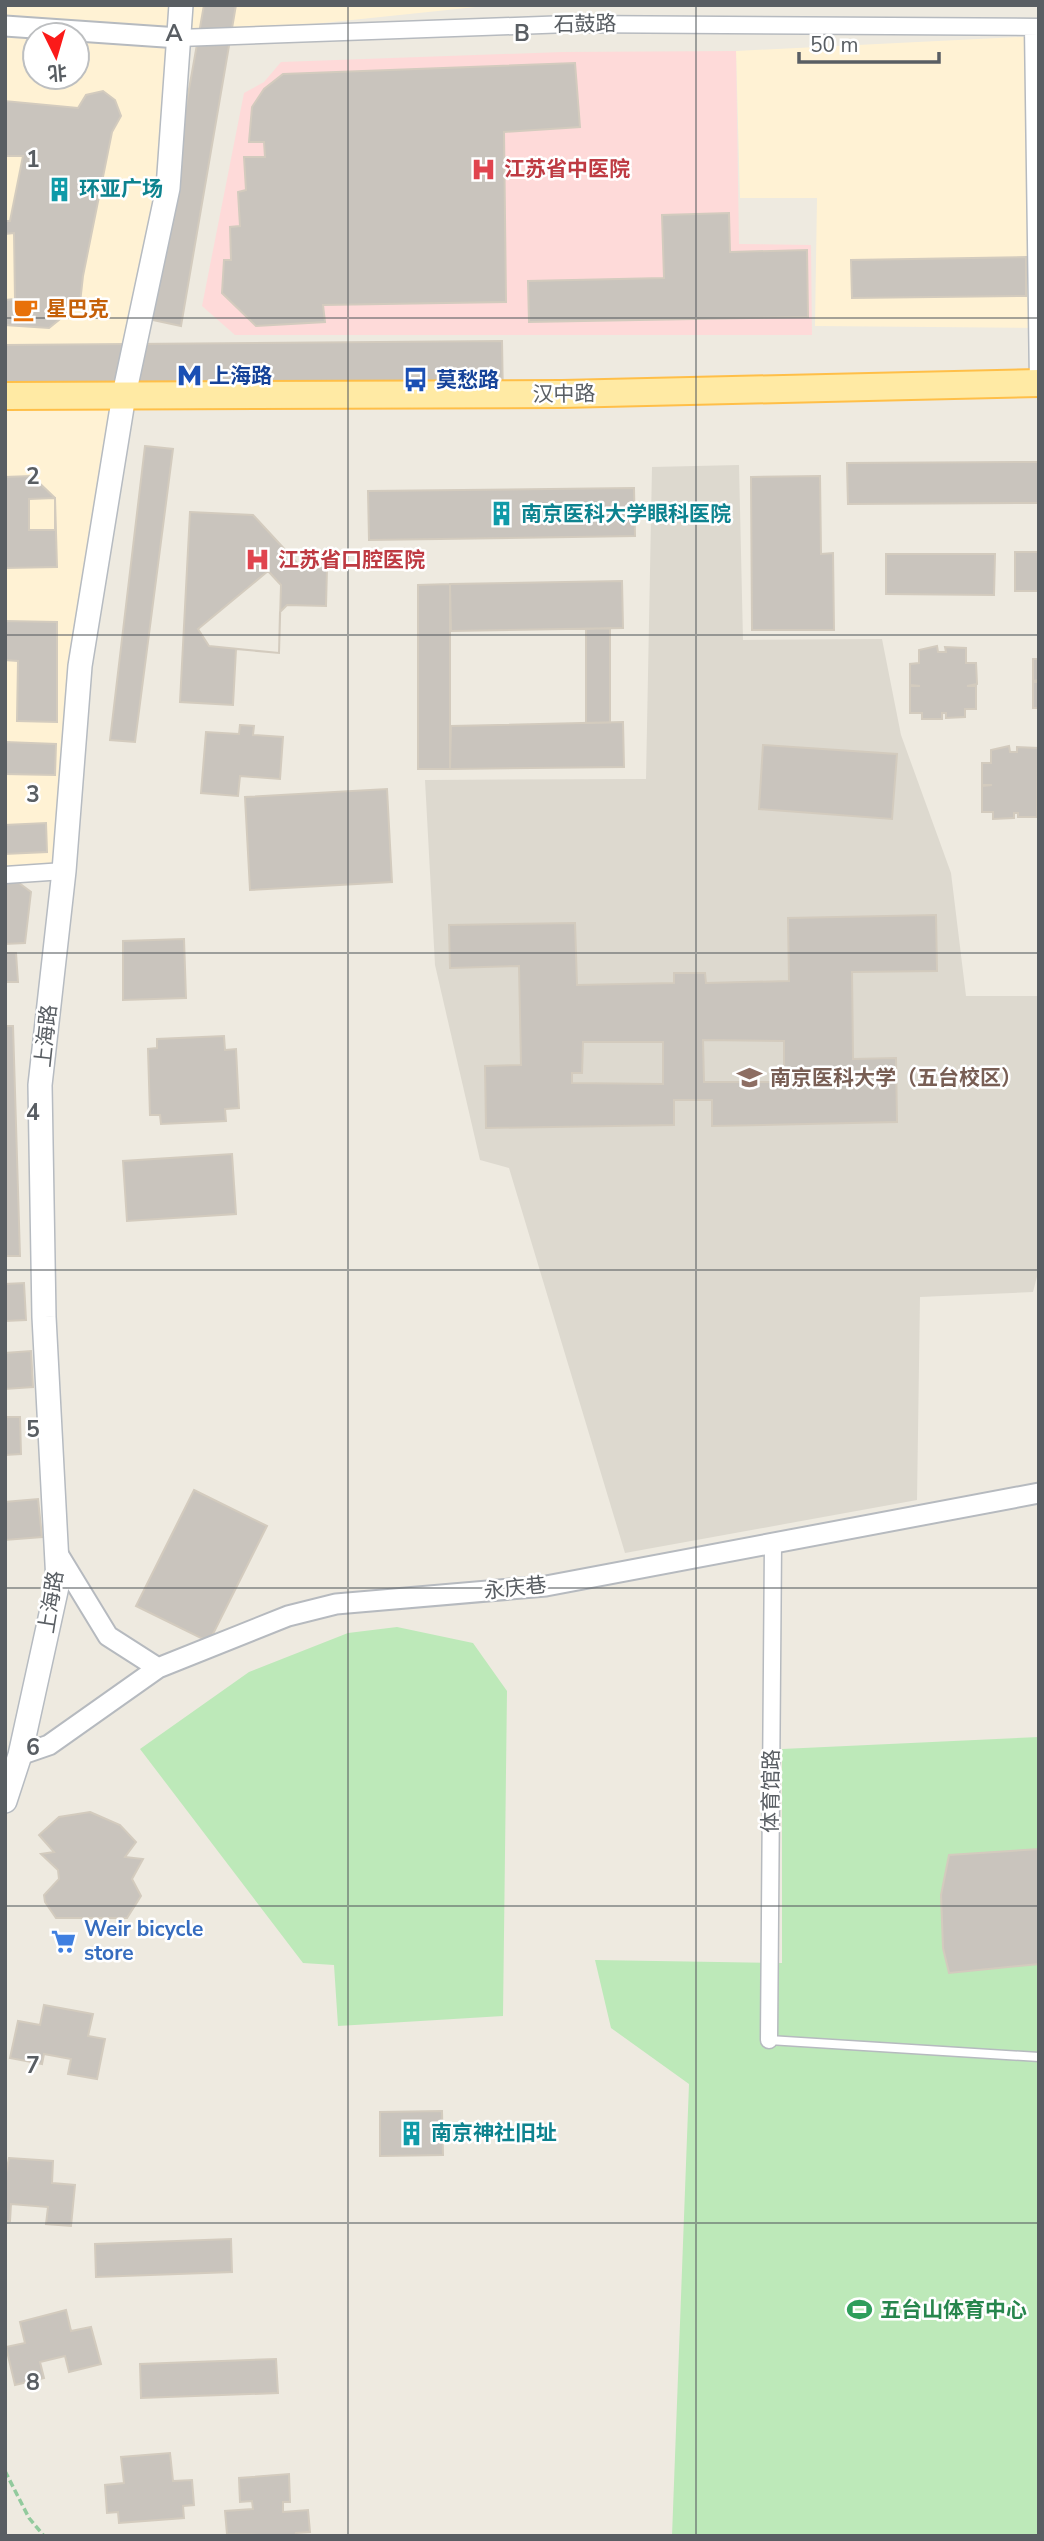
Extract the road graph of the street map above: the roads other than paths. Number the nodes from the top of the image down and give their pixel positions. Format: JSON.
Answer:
{"nodes":[{"id":1,"x":181,"y":5,"type":"edge"},
{"id":2,"x":5,"y":26,"type":"edge"},
{"id":3,"x":1036,"y":27,"type":"edge"},
{"id":4,"x":179,"y":38,"type":"junction"},
{"id":5,"x":1038,"y":383,"type":"edge"},
{"id":6,"x":124,"y":395,"type":"junction"},
{"id":7,"x":5,"y":396,"type":"edge"},
{"id":8,"x":64,"y":872,"type":"junction"},
{"id":9,"x":5,"y":875,"type":"edge"},
{"id":10,"x":1039,"y":1493,"type":"edge"},
{"id":11,"x":773,"y":1543,"type":"junction"},
{"id":12,"x":58,"y":1554,"type":"junction"},
{"id":13,"x":158,"y":1668,"type":"junction"},
{"id":14,"x":13,"y":1758,"type":"edge"},
{"id":15,"x":5,"y":1801,"type":"edge"},
{"id":16,"x":769,"y":2040,"type":"joint"},
{"id":17,"x":1039,"y":2057,"type":"edge"}],
"edges":[{"from":1,"to":4,"type":"main road"},
{"from":2,"to":4,"type":"street","name":"石鼓路"},
{"from":3,"to":4,"type":"street","name":"石鼓路"},
{"from":3,"to":5,"type":"street"},
{"from":4,"to":6,"type":"main road"},
{"from":5,"to":6,"type":"main road","name":"汉中路"},
{"from":6,"to":7,"type":"main road","name":"汉中路"},
{"from":6,"to":8,"type":"main road","name":"上海路"},
{"from":8,"to":9,"type":"street"},
{"from":8,"to":12,"type":"main road","name":"上海路"},
{"from":10,"to":11,"type":"street","name":"永庆巷"},
{"from":11,"to":13,"type":"street","name":"永庆巷"},
{"from":11,"to":16,"type":"street","name":"体育馆路"},
{"from":12,"to":13,"type":"street"},
{"from":12,"to":14,"type":"main road","name":"上海路"},
{"from":13,"to":14,"type":"street","name":"永庆巷"},
{"from":14,"to":15,"type":"main road","name":"上海路"},
{"from":16,"to":17,"type":"lane"}]}
